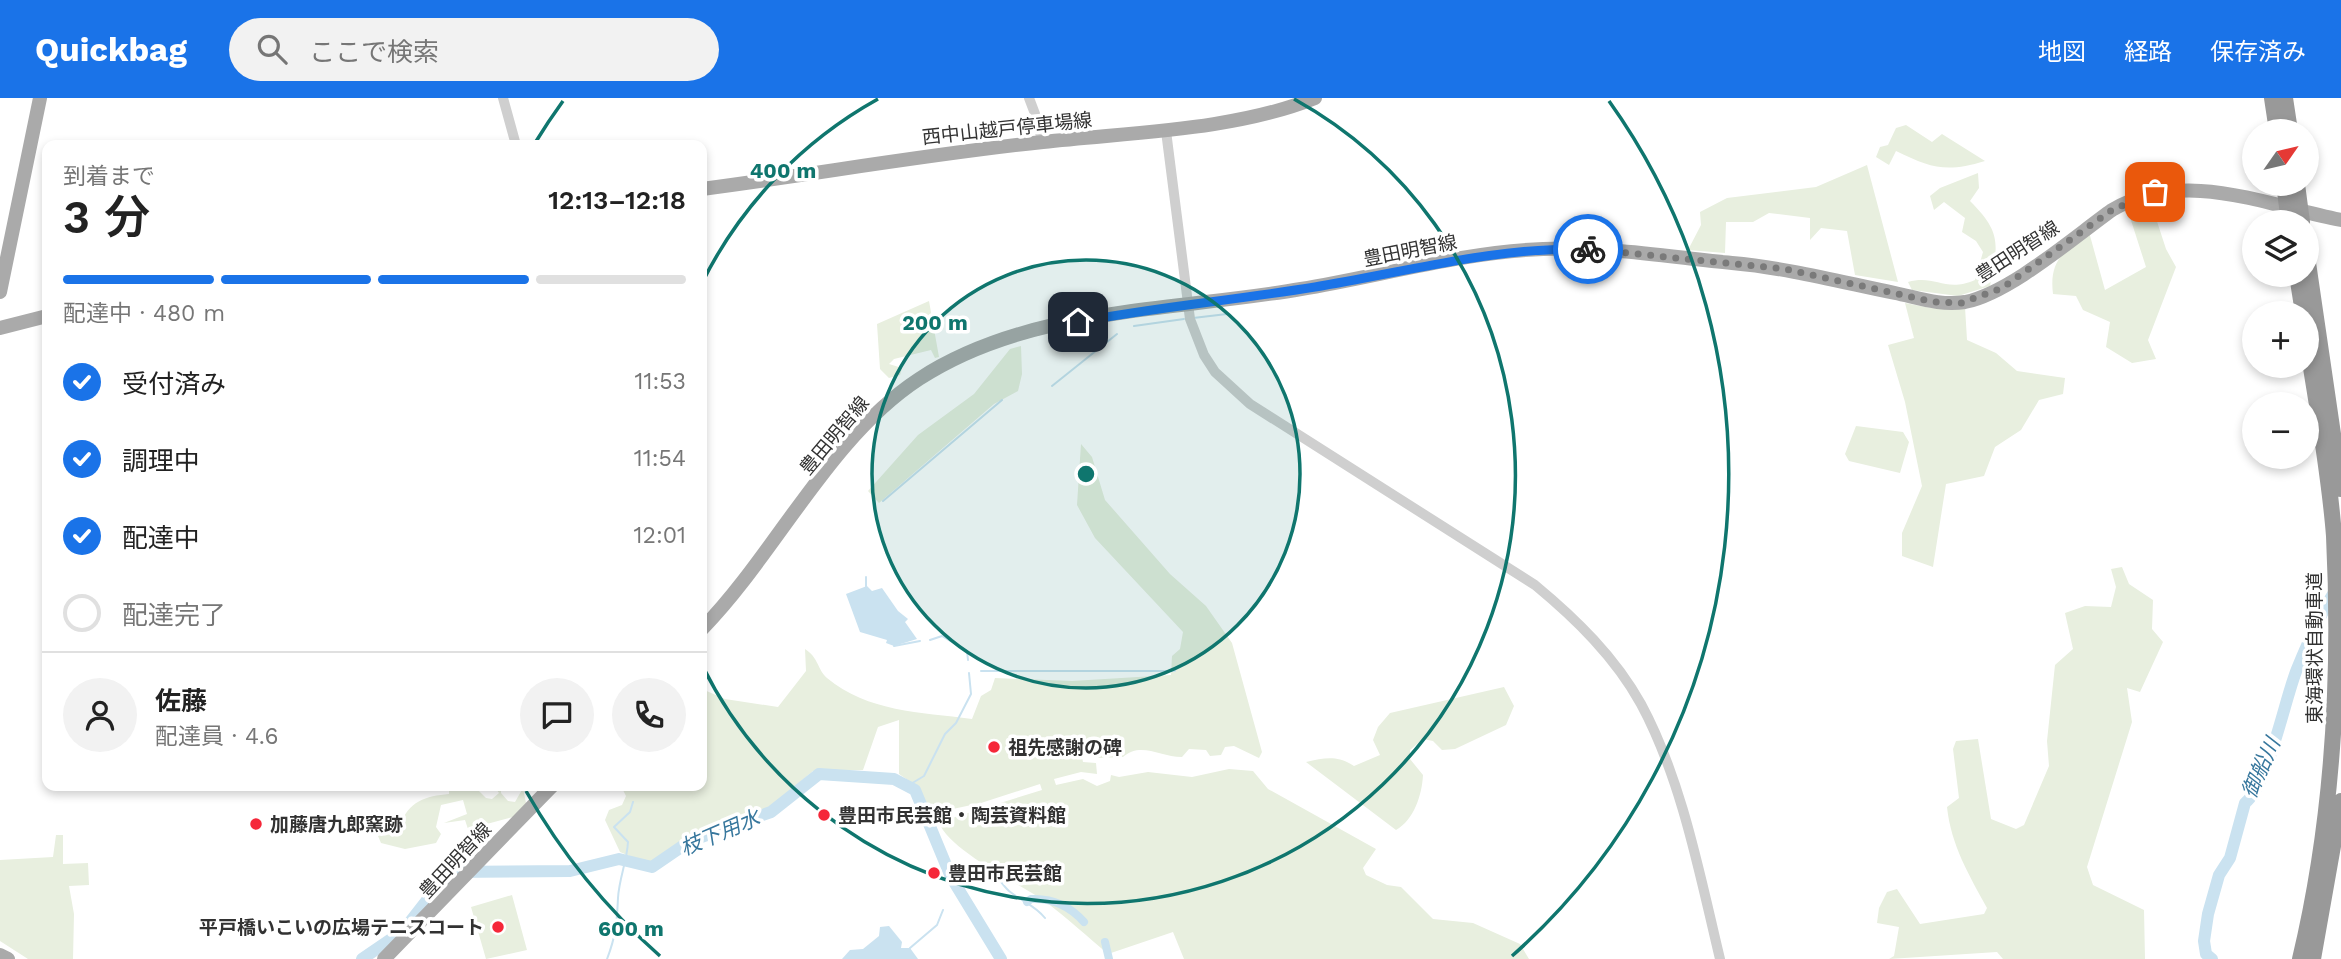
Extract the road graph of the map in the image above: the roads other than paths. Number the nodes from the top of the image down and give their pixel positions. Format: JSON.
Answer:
{"nodes":[{"id":1,"x":40,"y":98,"type":"edge"},
{"id":2,"x":503,"y":98,"type":"edge"},
{"id":3,"x":1029,"y":98,"type":"edge"},
{"id":4,"x":1315,"y":98,"type":"edge"},
{"id":5,"x":2272,"y":98,"type":"edge"},
{"id":6,"x":2285,"y":98,"type":"edge"},
{"id":7,"x":2275,"y":119,"type":"edge"},
{"id":8,"x":2288,"y":119,"type":"edge"},
{"id":9,"x":1166,"y":131,"type":"junction"},
{"id":10,"x":515,"y":140,"type":"edge"},
{"id":11,"x":1041,"y":142,"type":"junction"},
{"id":12,"x":707,"y":189,"type":"edge"},
{"id":13,"x":2341,"y":220,"type":"edge"},
{"id":14,"x":2312,"y":287,"type":"edge"},
{"id":15,"x":0,"y":292,"type":"edge"},
{"id":16,"x":1188,"y":306,"type":"junction"},
{"id":17,"x":42,"y":317,"type":"edge"},
{"id":18,"x":0,"y":328,"type":"edge"},
{"id":19,"x":2312,"y":378,"type":"edge"},
{"id":20,"x":2341,"y":489,"type":"edge"},
{"id":21,"x":707,"y":623,"type":"edge"},
{"id":22,"x":547,"y":791,"type":"edge"},
{"id":23,"x":2341,"y":801,"type":"edge"},
{"id":24,"x":0,"y":955,"type":"edge"},
{"id":25,"x":8,"y":959,"type":"edge"},
{"id":26,"x":384,"y":959,"type":"edge"},
{"id":27,"x":1720,"y":959,"type":"edge"},
{"id":28,"x":2300,"y":959,"type":"edge"},
{"id":29,"x":2313,"y":959,"type":"edge"}],
"edges":[{"from":1,"to":15,"type":"main road"},
{"from":2,"to":10,"type":"street"},
{"from":3,"to":11,"type":"street"},
{"from":4,"to":9,"type":"main road","name":"西中山越戸停車場線"},
{"from":5,"to":7,"type":"highway"},
{"from":6,"to":8,"type":"highway"},
{"from":9,"to":11,"type":"main road","name":"西中山越戸停車場線"},
{"from":9,"to":16,"type":"street"},
{"from":11,"to":12,"type":"main road","name":"西中山越戸停車場線"},
{"from":13,"to":16,"type":"main road","name":"豊田明智線"},
{"from":14,"to":20,"type":"highway"},
{"from":16,"to":21,"type":"main road","name":"豊田明智線"},
{"from":16,"to":27,"type":"street"},
{"from":17,"to":18,"type":"main road"},
{"from":19,"to":28,"type":"highway","name":"東海環状自動車道"},
{"from":22,"to":26,"type":"main road","name":"豊田明智線"},
{"from":23,"to":29,"type":"highway"},
{"from":24,"to":25,"type":"main road"}]}
